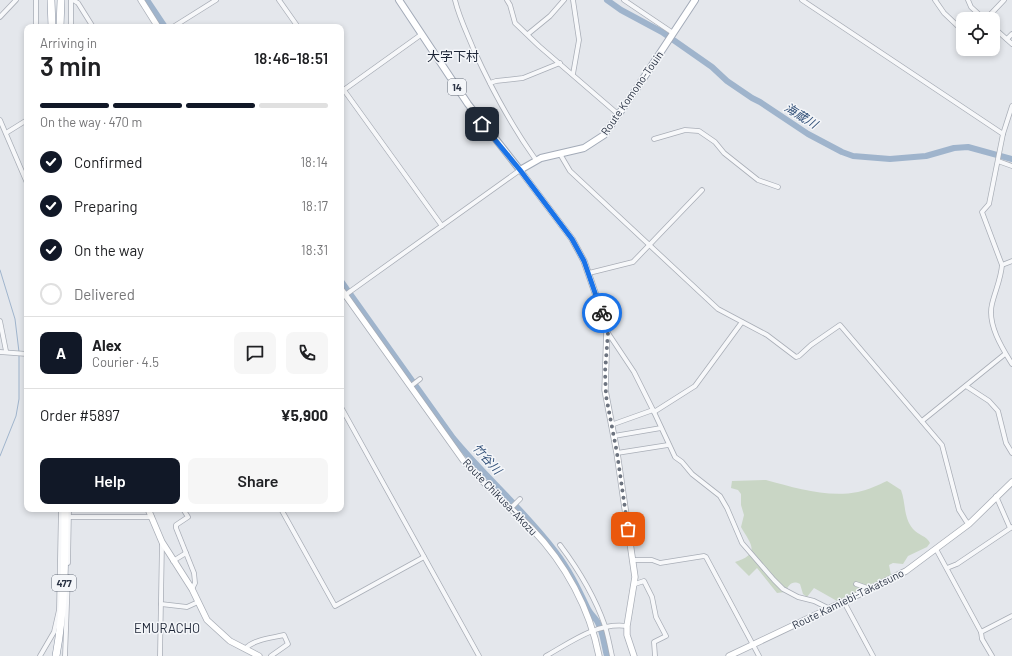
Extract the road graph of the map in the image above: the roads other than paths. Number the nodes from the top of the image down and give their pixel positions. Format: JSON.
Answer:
{"nodes":[{"id":1,"x":16,"y":0,"type":"edge"},
{"id":2,"x":36,"y":0,"type":"edge"},
{"id":3,"x":51,"y":0,"type":"edge"},
{"id":4,"x":58,"y":0,"type":"edge"},
{"id":5,"x":61,"y":0,"type":"edge"},
{"id":6,"x":72,"y":0,"type":"edge"},
{"id":7,"x":141,"y":0,"type":"edge"},
{"id":8,"x":216,"y":0,"type":"edge"},
{"id":9,"x":279,"y":0,"type":"edge"},
{"id":10,"x":399,"y":0,"type":"edge"},
{"id":11,"x":454,"y":0,"type":"edge"},
{"id":12,"x":507,"y":0,"type":"edge"},
{"id":13,"x":564,"y":0,"type":"edge"},
{"id":14,"x":573,"y":0,"type":"edge"},
{"id":15,"x":624,"y":0,"type":"edge"},
{"id":16,"x":695,"y":0,"type":"edge"},
{"id":17,"x":802,"y":0,"type":"edge"},
{"id":18,"x":935,"y":0,"type":"edge"},
{"id":19,"x":968,"y":0,"type":"edge"},
{"id":20,"x":1004,"y":0,"type":"edge"},
{"id":21,"x":977,"y":12,"type":"edge"},
{"id":22,"x":993,"y":12,"type":"edge"},
{"id":23,"x":0,"y":17,"type":"edge"},
{"id":24,"x":36,"y":24,"type":"edge"},
{"id":25,"x":52,"y":24,"type":"edge"},
{"id":26,"x":58,"y":24,"type":"edge"},
{"id":27,"x":58,"y":24,"type":"edge"},
{"id":28,"x":71,"y":24,"type":"edge"},
{"id":29,"x":91,"y":24,"type":"edge"},
{"id":30,"x":156,"y":24,"type":"edge"},
{"id":31,"x":178,"y":24,"type":"edge"},
{"id":32,"x":296,"y":24,"type":"edge"},
{"id":33,"x":956,"y":24,"type":"edge"},
{"id":34,"x":1000,"y":33,"type":"edge"},
{"id":35,"x":422,"y":34,"type":"junction"},
{"id":36,"x":528,"y":34,"type":"junction"},
{"id":37,"x":672,"y":34,"type":"junction"},
{"id":38,"x":1012,"y":34,"type":"edge"},
{"id":39,"x":1007,"y":39,"type":"junction"},
{"id":40,"x":1012,"y":44,"type":"edge"},
{"id":41,"x":560,"y":63,"type":"junction"},
{"id":42,"x":573,"y":74,"type":"junction"},
{"id":43,"x":490,"y":83,"type":"junction"},
{"id":44,"x":344,"y":88,"type":"edge"},
{"id":45,"x":344,"y":92,"type":"edge"},
{"id":46,"x":1012,"y":106,"type":"edge"},
{"id":47,"x":619,"y":115,"type":"junction"},
{"id":48,"x":0,"y":120,"type":"edge"},
{"id":49,"x":24,"y":122,"type":"edge"},
{"id":50,"x":6,"y":133,"type":"junction"},
{"id":51,"x":1003,"y":134,"type":"junction"},
{"id":52,"x":654,"y":139,"type":"dead end"},
{"id":53,"x":560,"y":154,"type":"junction"},
{"id":54,"x":998,"y":158,"type":"junction"},
{"id":55,"x":536,"y":160,"type":"junction"},
{"id":56,"x":1012,"y":166,"type":"edge"},
{"id":57,"x":520,"y":170,"type":"junction"},
{"id":58,"x":24,"y":176,"type":"edge"},
{"id":59,"x":778,"y":187,"type":"dead end"},
{"id":60,"x":702,"y":190,"type":"dead end"},
{"id":61,"x":442,"y":226,"type":"junction"},
{"id":62,"x":650,"y":246,"type":"junction"},
{"id":63,"x":1012,"y":261,"type":"edge"},
{"id":64,"x":1002,"y":265,"type":"junction"},
{"id":65,"x":589,"y":273,"type":"junction"},
{"id":66,"x":345,"y":296,"type":"edge"},
{"id":67,"x":0,"y":321,"type":"edge"},
{"id":68,"x":742,"y":322,"type":"junction"},
{"id":69,"x":608,"y":333,"type":"junction"},
{"id":70,"x":3,"y":352,"type":"edge"},
{"id":71,"x":24,"y":354,"type":"edge"},
{"id":72,"x":1005,"y":354,"type":"junction"},
{"id":73,"x":1012,"y":364,"type":"edge"},
{"id":74,"x":419,"y":379,"type":"dead end"},
{"id":75,"x":411,"y":385,"type":"junction"},
{"id":76,"x":966,"y":386,"type":"junction"},
{"id":77,"x":653,"y":411,"type":"junction"},
{"id":78,"x":344,"y":412,"type":"edge"},
{"id":79,"x":922,"y":421,"type":"junction"},
{"id":80,"x":611,"y":425,"type":"junction"},
{"id":81,"x":661,"y":428,"type":"junction"},
{"id":82,"x":614,"y":436,"type":"junction"},
{"id":83,"x":668,"y":445,"type":"junction"},
{"id":84,"x":617,"y":453,"type":"junction"},
{"id":85,"x":1012,"y":454,"type":"edge"},
{"id":86,"x":1012,"y":482,"type":"edge"},
{"id":87,"x":996,"y":496,"type":"junction"},
{"id":88,"x":520,"y":499,"type":"dead end"},
{"id":89,"x":511,"y":508,"type":"junction"},
{"id":90,"x":61,"y":512,"type":"edge"},
{"id":91,"x":150,"y":512,"type":"edge"},
{"id":92,"x":186,"y":512,"type":"edge"},
{"id":93,"x":283,"y":512,"type":"edge"},
{"id":94,"x":67,"y":514,"type":"edge"},
{"id":95,"x":152,"y":517,"type":"junction"},
{"id":96,"x":969,"y":524,"type":"junction"},
{"id":97,"x":1011,"y":528,"type":"edge"},
{"id":98,"x":162,"y":542,"type":"junction"},
{"id":99,"x":560,"y":544,"type":"dead end"},
{"id":100,"x":936,"y":549,"type":"junction"},
{"id":101,"x":186,"y":553,"type":"junction"},
{"id":102,"x":424,"y":557,"type":"junction"},
{"id":103,"x":633,"y":560,"type":"junction"},
{"id":104,"x":173,"y":561,"type":"junction"},
{"id":105,"x":948,"y":568,"type":"junction"},
{"id":106,"x":635,"y":584,"type":"junction"},
{"id":107,"x":856,"y":584,"type":"dead end"},
{"id":108,"x":192,"y":589,"type":"junction"},
{"id":109,"x":870,"y":590,"type":"junction"},
{"id":110,"x":198,"y":602,"type":"junction"},
{"id":111,"x":844,"y":602,"type":"junction"},
{"id":112,"x":161,"y":604,"type":"junction"},
{"id":113,"x":830,"y":609,"type":"junction"},
{"id":114,"x":1012,"y":616,"type":"edge"},
{"id":115,"x":605,"y":626,"type":"junction"},
{"id":116,"x":627,"y":626,"type":"junction"},
{"id":117,"x":594,"y":630,"type":"junction"},
{"id":118,"x":981,"y":632,"type":"junction"},
{"id":119,"x":753,"y":645,"type":"junction"},
{"id":120,"x":245,"y":649,"type":"junction"},
{"id":121,"x":40,"y":656,"type":"edge"},
{"id":122,"x":56,"y":656,"type":"edge"},
{"id":123,"x":65,"y":656,"type":"edge"},
{"id":124,"x":160,"y":656,"type":"edge"},
{"id":125,"x":259,"y":656,"type":"edge"},
{"id":126,"x":271,"y":656,"type":"edge"},
{"id":127,"x":479,"y":656,"type":"edge"},
{"id":128,"x":546,"y":656,"type":"edge"},
{"id":129,"x":599,"y":656,"type":"edge"},
{"id":130,"x":612,"y":656,"type":"edge"},
{"id":131,"x":634,"y":656,"type":"edge"},
{"id":132,"x":655,"y":656,"type":"edge"},
{"id":133,"x":730,"y":656,"type":"edge"},
{"id":134,"x":759,"y":656,"type":"edge"},
{"id":135,"x":873,"y":656,"type":"edge"},
{"id":136,"x":992,"y":656,"type":"edge"}],
"edges":[{"from":1,"to":23,"type":"street"},
{"from":2,"to":24,"type":"street"},
{"from":3,"to":25,"type":"highway"},
{"from":4,"to":26,"type":"highway"},
{"from":5,"to":27,"type":"highway"},
{"from":6,"to":28,"type":"street"},
{"from":6,"to":29,"type":"street"},
{"from":7,"to":30,"type":"main road"},
{"from":8,"to":31,"type":"street"},
{"from":9,"to":32,"type":"street"},
{"from":10,"to":35,"type":"main road","number":"14"},
{"from":11,"to":43,"type":"street"},
{"from":12,"to":36,"type":"street"},
{"from":13,"to":36,"type":"street"},
{"from":14,"to":42,"type":"street"},
{"from":15,"to":37,"type":"street"},
{"from":16,"to":37,"type":"main road","name":"Route Komono-Touin"},
{"from":17,"to":51,"type":"street"},
{"from":18,"to":33,"type":"street"},
{"from":19,"to":21,"type":"street"},
{"from":20,"to":22,"type":"street"},
{"from":34,"to":39,"type":"street"},
{"from":35,"to":44,"type":"street"},
{"from":35,"to":57,"type":"main road","number":"14"},
{"from":36,"to":41,"type":"street"},
{"from":37,"to":47,"type":"main road","name":"Route Komono-Touin"},
{"from":38,"to":39,"type":"street"},
{"from":39,"to":40,"type":"street"},
{"from":41,"to":42,"type":"street"},
{"from":41,"to":43,"type":"street"},
{"from":42,"to":47,"type":"street"},
{"from":43,"to":55,"type":"street"},
{"from":45,"to":61,"type":"street"},
{"from":46,"to":51,"type":"street"},
{"from":47,"to":53,"type":"main road","name":"Route Komono-Touin"},
{"from":48,"to":50,"type":"street"},
{"from":49,"to":50,"type":"street"},
{"from":50,"to":58,"type":"street"},
{"from":51,"to":54,"type":"street"},
{"from":52,"to":59,"type":"street"},
{"from":53,"to":55,"type":"main road","name":"Route Komono-Touin"},
{"from":53,"to":62,"type":"street"},
{"from":54,"to":56,"type":"street"},
{"from":54,"to":64,"type":"street"},
{"from":55,"to":57,"type":"main road","name":"Route Komono-Touin"},
{"from":57,"to":61,"type":"street"},
{"from":57,"to":65,"type":"main road"},
{"from":60,"to":62,"type":"street"},
{"from":61,"to":66,"type":"street"},
{"from":62,"to":65,"type":"street"},
{"from":62,"to":68,"type":"street"},
{"from":63,"to":64,"type":"street"},
{"from":64,"to":72,"type":"street"},
{"from":65,"to":69,"type":"main road"},
{"from":66,"to":75,"type":"main road","name":"Route Chikusa-Akozu"},
{"from":67,"to":70,"type":"street"},
{"from":68,"to":77,"type":"street"},
{"from":68,"to":79,"type":"street"},
{"from":69,"to":77,"type":"street"},
{"from":69,"to":80,"type":"main road"},
{"from":70,"to":71,"type":"street"},
{"from":72,"to":73,"type":"street"},
{"from":72,"to":76,"type":"street"},
{"from":74,"to":75,"type":"street"},
{"from":75,"to":89,"type":"main road","name":"Route Chikusa-Akozu"},
{"from":76,"to":79,"type":"street"},
{"from":76,"to":85,"type":"street"},
{"from":77,"to":80,"type":"street"},
{"from":77,"to":81,"type":"street"},
{"from":78,"to":102,"type":"street"},
{"from":79,"to":96,"type":"street"},
{"from":80,"to":82,"type":"main road"},
{"from":81,"to":82,"type":"street"},
{"from":81,"to":83,"type":"street"},
{"from":82,"to":84,"type":"main road"},
{"from":83,"to":84,"type":"street"},
{"from":83,"to":113,"type":"street"},
{"from":84,"to":103,"type":"main road"},
{"from":86,"to":87,"type":"main road","name":"Route Kamiebi-Takatsuno"},
{"from":87,"to":96,"type":"main road","name":"Route Kamiebi-Takatsuno"},
{"from":87,"to":97,"type":"street"},
{"from":88,"to":89,"type":"street"},
{"from":89,"to":117,"type":"main road","name":"Route Chikusa-Akozu"},
{"from":90,"to":121,"type":"street"},
{"from":91,"to":95,"type":"main road"},
{"from":92,"to":101,"type":"street"},
{"from":93,"to":102,"type":"street"},
{"from":94,"to":95,"type":"street"},
{"from":94,"to":122,"type":"highway","number":"477"},
{"from":94,"to":123,"type":"street"},
{"from":95,"to":98,"type":"main road"},
{"from":96,"to":100,"type":"main road","name":"Route Kamiebi-Takatsuno"},
{"from":97,"to":105,"type":"street"},
{"from":98,"to":104,"type":"main road"},
{"from":98,"to":112,"type":"street"},
{"from":99,"to":115,"type":"street"},
{"from":100,"to":105,"type":"street"},
{"from":100,"to":109,"type":"main road","name":"Route Kamiebi-Takatsuno"},
{"from":101,"to":104,"type":"street"},
{"from":101,"to":108,"type":"street"},
{"from":102,"to":127,"type":"street"},
{"from":103,"to":106,"type":"main road"},
{"from":103,"to":119,"type":"street"},
{"from":104,"to":108,"type":"main road"},
{"from":105,"to":118,"type":"street"},
{"from":106,"to":116,"type":"main road"},
{"from":106,"to":132,"type":"street"},
{"from":107,"to":109,"type":"street"},
{"from":108,"to":110,"type":"main road"},
{"from":109,"to":111,"type":"main road","name":"Route Kamiebi-Takatsuno"},
{"from":110,"to":112,"type":"street"},
{"from":110,"to":120,"type":"main road"},
{"from":111,"to":113,"type":"main road","name":"Route Kamiebi-Takatsuno"},
{"from":111,"to":135,"type":"street"},
{"from":112,"to":124,"type":"street"},
{"from":113,"to":119,"type":"main road","name":"Route Kamiebi-Takatsuno"},
{"from":114,"to":118,"type":"street"},
{"from":115,"to":116,"type":"street"},
{"from":115,"to":117,"type":"street"},
{"from":115,"to":130,"type":"street"},
{"from":116,"to":131,"type":"main road"},
{"from":117,"to":128,"type":"street"},
{"from":117,"to":129,"type":"main road","name":"Route Chikusa-Akozu"},
{"from":118,"to":136,"type":"street"},
{"from":119,"to":133,"type":"main road","name":"Route Kamiebi-Takatsuno"},
{"from":119,"to":134,"type":"street"},
{"from":120,"to":125,"type":"main road"},
{"from":120,"to":126,"type":"street"}]}
